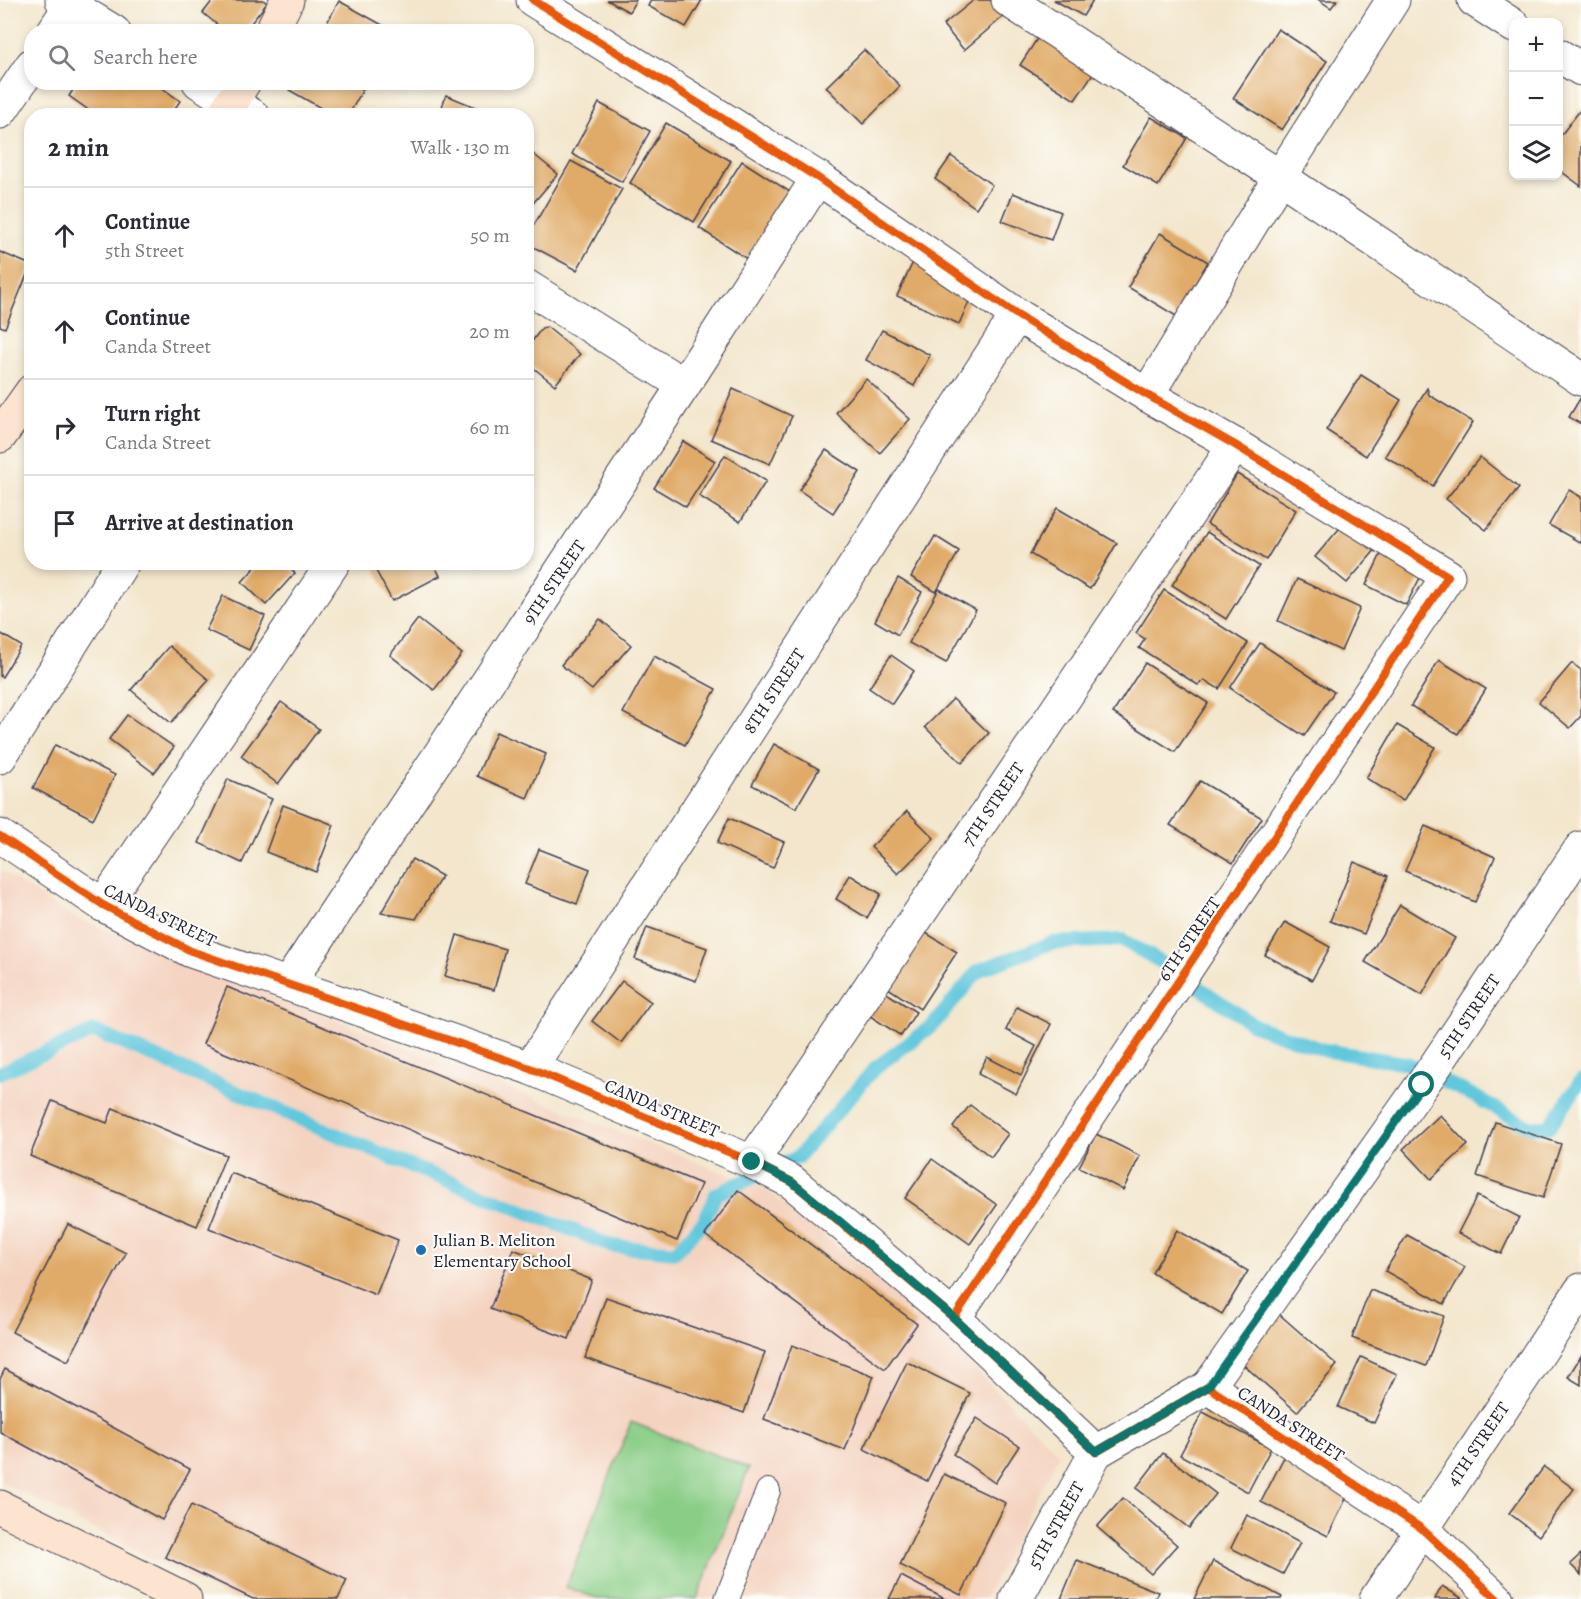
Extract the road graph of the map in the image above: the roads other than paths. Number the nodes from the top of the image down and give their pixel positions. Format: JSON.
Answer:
{"nodes":[{"id":1,"x":287,"y":0,"type":"edge"},
{"id":2,"x":533,"y":0,"type":"edge"},
{"id":3,"x":1008,"y":0,"type":"edge"},
{"id":4,"x":1393,"y":0,"type":"edge"},
{"id":5,"x":1474,"y":0,"type":"edge"},
{"id":6,"x":62,"y":12,"type":"edge"},
{"id":7,"x":1509,"y":23,"type":"edge"},
{"id":8,"x":93,"y":24,"type":"edge"},
{"id":9,"x":275,"y":24,"type":"edge"},
{"id":10,"x":1563,"y":58,"type":"edge"},
{"id":11,"x":1581,"y":69,"type":"edge"},
{"id":12,"x":24,"y":77,"type":"edge"},
{"id":13,"x":213,"y":90,"type":"edge"},
{"id":14,"x":238,"y":104,"type":"edge"},
{"id":15,"x":0,"y":112,"type":"edge"},
{"id":16,"x":1280,"y":177,"type":"junction"},
{"id":17,"x":818,"y":178,"type":"junction"},
{"id":18,"x":534,"y":291,"type":"edge"},
{"id":19,"x":1017,"y":315,"type":"junction"},
{"id":20,"x":1581,"y":379,"type":"edge"},
{"id":21,"x":684,"y":385,"type":"junction"},
{"id":22,"x":1147,"y":395,"type":"junction"},
{"id":23,"x":24,"y":402,"type":"edge"},
{"id":24,"x":0,"y":436,"type":"edge"},
{"id":25,"x":1235,"y":445,"type":"junction"},
{"id":26,"x":118,"y":570,"type":"edge"},
{"id":27,"x":329,"y":570,"type":"edge"},
{"id":28,"x":0,"y":757,"type":"edge"},
{"id":29,"x":0,"y":836,"type":"edge"},
{"id":30,"x":1581,"y":848,"type":"edge"},
{"id":31,"x":103,"y":905,"type":"junction"},
{"id":32,"x":288,"y":984,"type":"junction"},
{"id":33,"x":530,"y":1068,"type":"junction"},
{"id":34,"x":757,"y":1164,"type":"junction"},
{"id":35,"x":1581,"y":1290,"type":"edge"},
{"id":36,"x":954,"y":1318,"type":"junction"},
{"id":37,"x":1208,"y":1387,"type":"junction"},
{"id":38,"x":1096,"y":1452,"type":"junction"},
{"id":39,"x":768,"y":1491,"type":"dead end"},
{"id":40,"x":0,"y":1507,"type":"edge"},
{"id":41,"x":1421,"y":1528,"type":"junction"},
{"id":42,"x":185,"y":1599,"type":"edge"},
{"id":43,"x":727,"y":1599,"type":"edge"},
{"id":44,"x":1016,"y":1599,"type":"edge"},
{"id":45,"x":1376,"y":1599,"type":"edge"},
{"id":46,"x":1497,"y":1599,"type":"edge"}],
"edges":[{"from":1,"to":9,"type":"street"},
{"from":2,"to":17,"type":"street"},
{"from":3,"to":16,"type":"street"},
{"from":4,"to":16,"type":"street"},
{"from":5,"to":7,"type":"street"},
{"from":6,"to":8,"type":"street"},
{"from":10,"to":11,"type":"street"},
{"from":12,"to":15,"type":"street"},
{"from":13,"to":14,"type":"street"},
{"from":16,"to":20,"type":"street"},
{"from":16,"to":22,"type":"street"},
{"from":17,"to":19,"type":"street"},
{"from":17,"to":21,"type":"street","name":"9TH STREET"},
{"from":18,"to":21,"type":"street"},
{"from":19,"to":22,"type":"street"},
{"from":19,"to":33,"type":"street","name":"8TH STREET"},
{"from":21,"to":32,"type":"street","name":"9TH STREET"},
{"from":22,"to":25,"type":"street"},
{"from":23,"to":24,"type":"street"},
{"from":25,"to":34,"type":"street","name":"7TH STREET"},
{"from":25,"to":36,"type":"street","name":"6TH STREET"},
{"from":26,"to":28,"type":"street"},
{"from":27,"to":31,"type":"street"},
{"from":29,"to":31,"type":"street","name":"CANDA STREET"},
{"from":30,"to":37,"type":"street","name":"5TH STREET"},
{"from":31,"to":32,"type":"street","name":"CANDA STREET"},
{"from":32,"to":33,"type":"street","name":"CANDA STREET"},
{"from":33,"to":34,"type":"street","name":"CANDA STREET"},
{"from":34,"to":36,"type":"street","name":"CANDA STREET"},
{"from":35,"to":41,"type":"street","name":"4TH STREET"},
{"from":36,"to":38,"type":"street","name":"CANDA STREET"},
{"from":37,"to":38,"type":"street"},
{"from":37,"to":41,"type":"street","name":"CANDA STREET"},
{"from":38,"to":44,"type":"street","name":"5TH STREET"},
{"from":39,"to":43,"type":"lane"},
{"from":40,"to":42,"type":"street"},
{"from":41,"to":45,"type":"street","name":"4TH STREET"},
{"from":41,"to":46,"type":"street","name":"CANDA STREET"}]}
